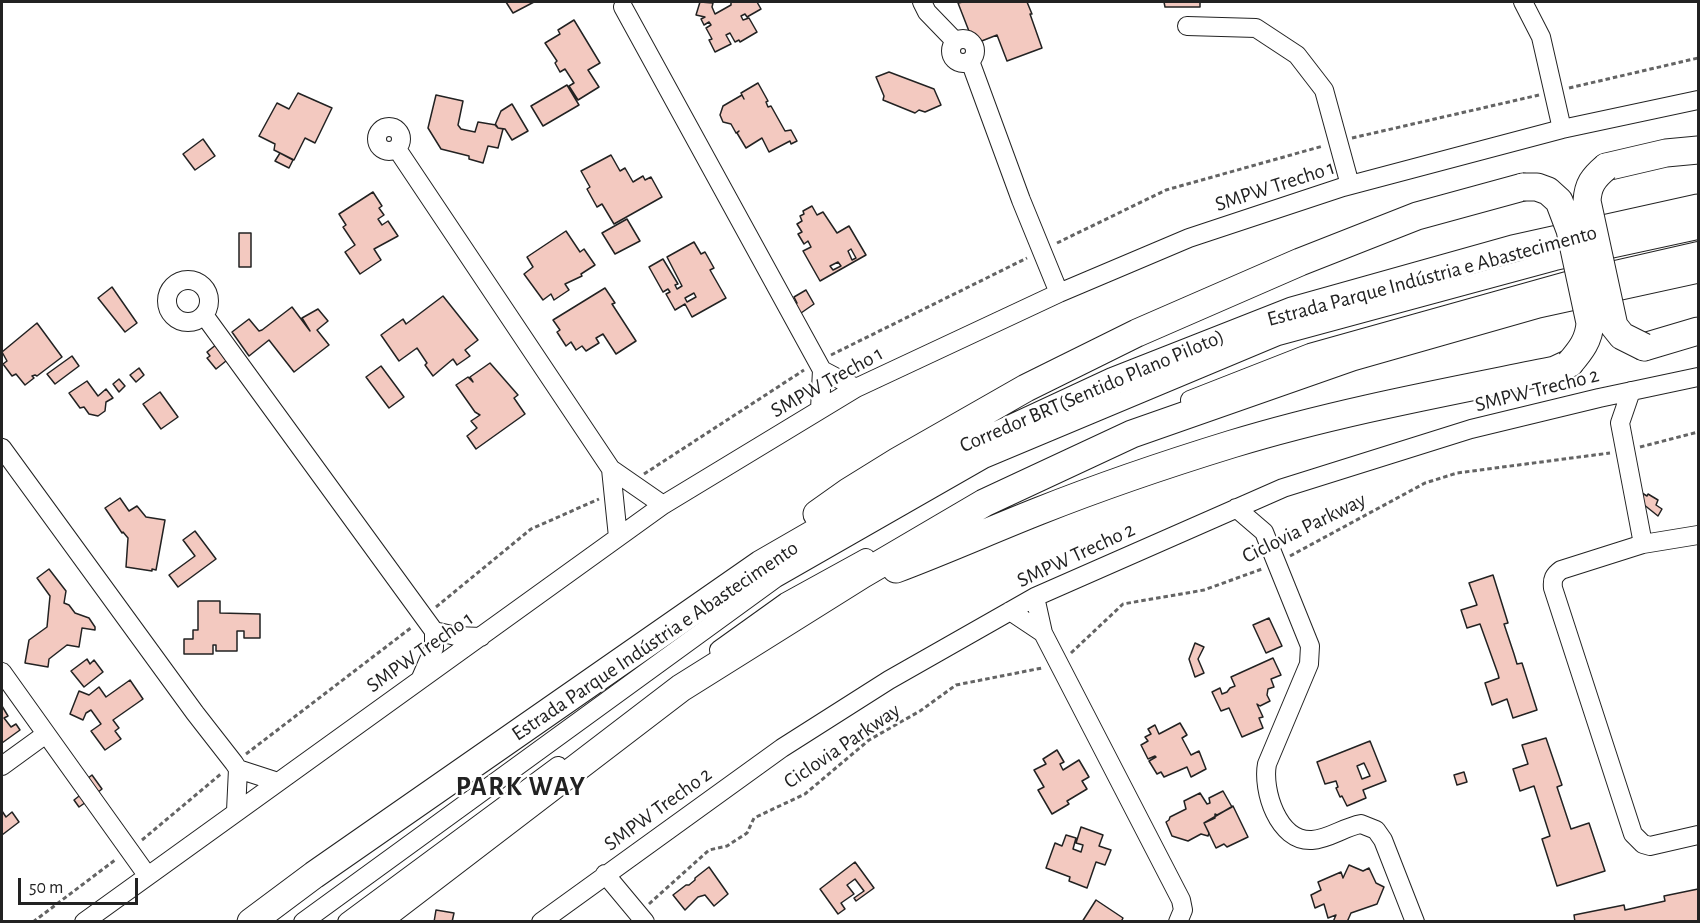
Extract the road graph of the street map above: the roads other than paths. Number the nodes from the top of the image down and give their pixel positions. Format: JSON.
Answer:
{"nodes":[{"id":1,"x":922,"y":2,"type":"edge"},
{"id":2,"x":1523,"y":2,"type":"edge"},
{"id":3,"x":623,"y":7,"type":"dead end"},
{"id":4,"x":1187,"y":26,"type":"dead end"},
{"id":5,"x":1698,"y":100,"type":"edge"},
{"id":6,"x":1562,"y":129,"type":"junction"},
{"id":7,"x":397,"y":149,"type":"dead end"},
{"id":8,"x":1698,"y":150,"type":"edge"},
{"id":9,"x":1350,"y":185,"type":"junction"},
{"id":10,"x":1698,"y":208,"type":"edge"},
{"id":11,"x":1698,"y":230,"type":"edge"},
{"id":12,"x":1698,"y":251,"type":"edge"},
{"id":13,"x":1698,"y":269,"type":"edge"},
{"id":14,"x":1059,"y":293,"type":"junction"},
{"id":15,"x":204,"y":315,"type":"dead end"},
{"id":16,"x":1698,"y":331,"type":"edge"},
{"id":17,"x":822,"y":370,"type":"junction"},
{"id":18,"x":1698,"y":377,"type":"edge"},
{"id":19,"x":856,"y":388,"type":"junction"},
{"id":20,"x":1631,"y":391,"type":"junction"},
{"id":21,"x":1599,"y":398,"type":"junction"},
{"id":22,"x":820,"y":409,"type":"junction"},
{"id":23,"x":1620,"y":423,"type":"junction"},
{"id":24,"x":2,"y":448,"type":"edge"},
{"id":25,"x":611,"y":469,"type":"junction"},
{"id":26,"x":1268,"y":494,"type":"junction"},
{"id":27,"x":663,"y":505,"type":"junction"},
{"id":28,"x":1236,"y":508,"type":"junction"},
{"id":29,"x":1264,"y":532,"type":"junction"},
{"id":30,"x":1698,"y":535,"type":"edge"},
{"id":31,"x":618,"y":537,"type":"junction"},
{"id":32,"x":1643,"y":544,"type":"junction"},
{"id":33,"x":761,"y":564,"type":"junction"},
{"id":34,"x":863,"y":574,"type":"junction"},
{"id":35,"x":1035,"y":597,"type":"junction"},
{"id":36,"x":1010,"y":611,"type":"junction"},
{"id":37,"x":434,"y":631,"type":"junction"},
{"id":38,"x":1043,"y":633,"type":"junction"},
{"id":39,"x":481,"y":637,"type":"junction"},
{"id":40,"x":2,"y":672,"type":"edge"},
{"id":41,"x":420,"y":680,"type":"junction"},
{"id":42,"x":46,"y":734,"type":"junction"},
{"id":43,"x":2,"y":766,"type":"edge"},
{"id":44,"x":238,"y":770,"type":"junction"},
{"id":45,"x":278,"y":782,"type":"junction"},
{"id":46,"x":237,"y":811,"type":"junction"},
{"id":47,"x":1698,"y":835,"type":"edge"},
{"id":48,"x":605,"y":874,"type":"junction"},
{"id":49,"x":147,"y":875,"type":"junction"},
{"id":50,"x":642,"y":917,"type":"edge"},
{"id":51,"x":382,"y":919,"type":"edge"},
{"id":52,"x":84,"y":921,"type":"edge"},
{"id":53,"x":251,"y":921,"type":"edge"},
{"id":54,"x":303,"y":921,"type":"edge"},
{"id":55,"x":347,"y":921,"type":"edge"},
{"id":56,"x":541,"y":921,"type":"edge"},
{"id":57,"x":1178,"y":921,"type":"edge"},
{"id":58,"x":1415,"y":921,"type":"edge"}],
"edges":[{"from":1,"to":14,"type":"street"},
{"from":2,"to":6,"type":"street"},
{"from":3,"to":17,"type":"street"},
{"from":4,"to":9,"type":"street"},
{"from":5,"to":6,"type":"street","name":"SMPW Trecho 1"},
{"from":6,"to":9,"type":"street","name":"SMPW Trecho 1"},
{"from":7,"to":25,"type":"street"},
{"from":8,"to":16,"type":"highway","bridge":true},
{"from":9,"to":14,"type":"street","name":"SMPW Trecho 1"},
{"from":10,"to":33,"type":"highway","name":"Estrada Parque Indústria e Abastecimento"},
{"from":11,"to":54,"type":"street","name":"Corredor BRT(Sentido Plano Piloto)"},
{"from":12,"to":55,"type":"street"},
{"from":13,"to":34,"type":"highway"},
{"from":14,"to":19,"type":"street","name":"SMPW Trecho 1"},
{"from":15,"to":37,"type":"street"},
{"from":17,"to":19,"type":"street"},
{"from":17,"to":22,"type":"street"},
{"from":18,"to":20,"type":"street","name":"SMPW Trecho 2"},
{"from":19,"to":22,"type":"street","name":"SMPW Trecho 1"},
{"from":20,"to":21,"type":"street","name":"SMPW Trecho 2"},
{"from":20,"to":23,"type":"street"},
{"from":21,"to":23,"type":"street"},
{"from":21,"to":26,"type":"street","name":"SMPW Trecho 2"},
{"from":22,"to":27,"type":"street","name":"SMPW Trecho 1"},
{"from":23,"to":32,"type":"street"},
{"from":24,"to":44,"type":"street"},
{"from":25,"to":27,"type":"street"},
{"from":25,"to":31,"type":"street"},
{"from":26,"to":28,"type":"street","name":"SMPW Trecho 2"},
{"from":26,"to":29,"type":"street"},
{"from":27,"to":31,"type":"street","name":"SMPW Trecho 1"},
{"from":28,"to":29,"type":"street"},
{"from":28,"to":35,"type":"street","name":"SMPW Trecho 2"},
{"from":29,"to":58,"type":"street"},
{"from":30,"to":32,"type":"street"},
{"from":31,"to":39,"type":"street","name":"SMPW Trecho 1"},
{"from":32,"to":47,"type":"street"},
{"from":33,"to":34,"type":"highway","bridge":true},
{"from":33,"to":53,"type":"highway","name":"Estrada Parque Indústria e Abastecimento"},
{"from":34,"to":51,"type":"highway"},
{"from":35,"to":36,"type":"street","name":"SMPW Trecho 2"},
{"from":35,"to":38,"type":"street"},
{"from":36,"to":38,"type":"street"},
{"from":36,"to":48,"type":"street","name":"SMPW Trecho 2"},
{"from":37,"to":39,"type":"street"},
{"from":37,"to":41,"type":"street"},
{"from":38,"to":57,"type":"street"},
{"from":39,"to":41,"type":"street","name":"SMPW Trecho 1"},
{"from":40,"to":42,"type":"street"},
{"from":41,"to":45,"type":"street","name":"SMPW Trecho 1"},
{"from":42,"to":43,"type":"street"},
{"from":42,"to":49,"type":"street"},
{"from":44,"to":45,"type":"street"},
{"from":44,"to":46,"type":"street"},
{"from":45,"to":46,"type":"street","name":"SMPW Trecho 1"},
{"from":46,"to":49,"type":"street","name":"SMPW Trecho 1"},
{"from":48,"to":50,"type":"street"},
{"from":48,"to":56,"type":"street","name":"SMPW Trecho 2"},
{"from":49,"to":52,"type":"street","name":"SMPW Trecho 1"}]}
